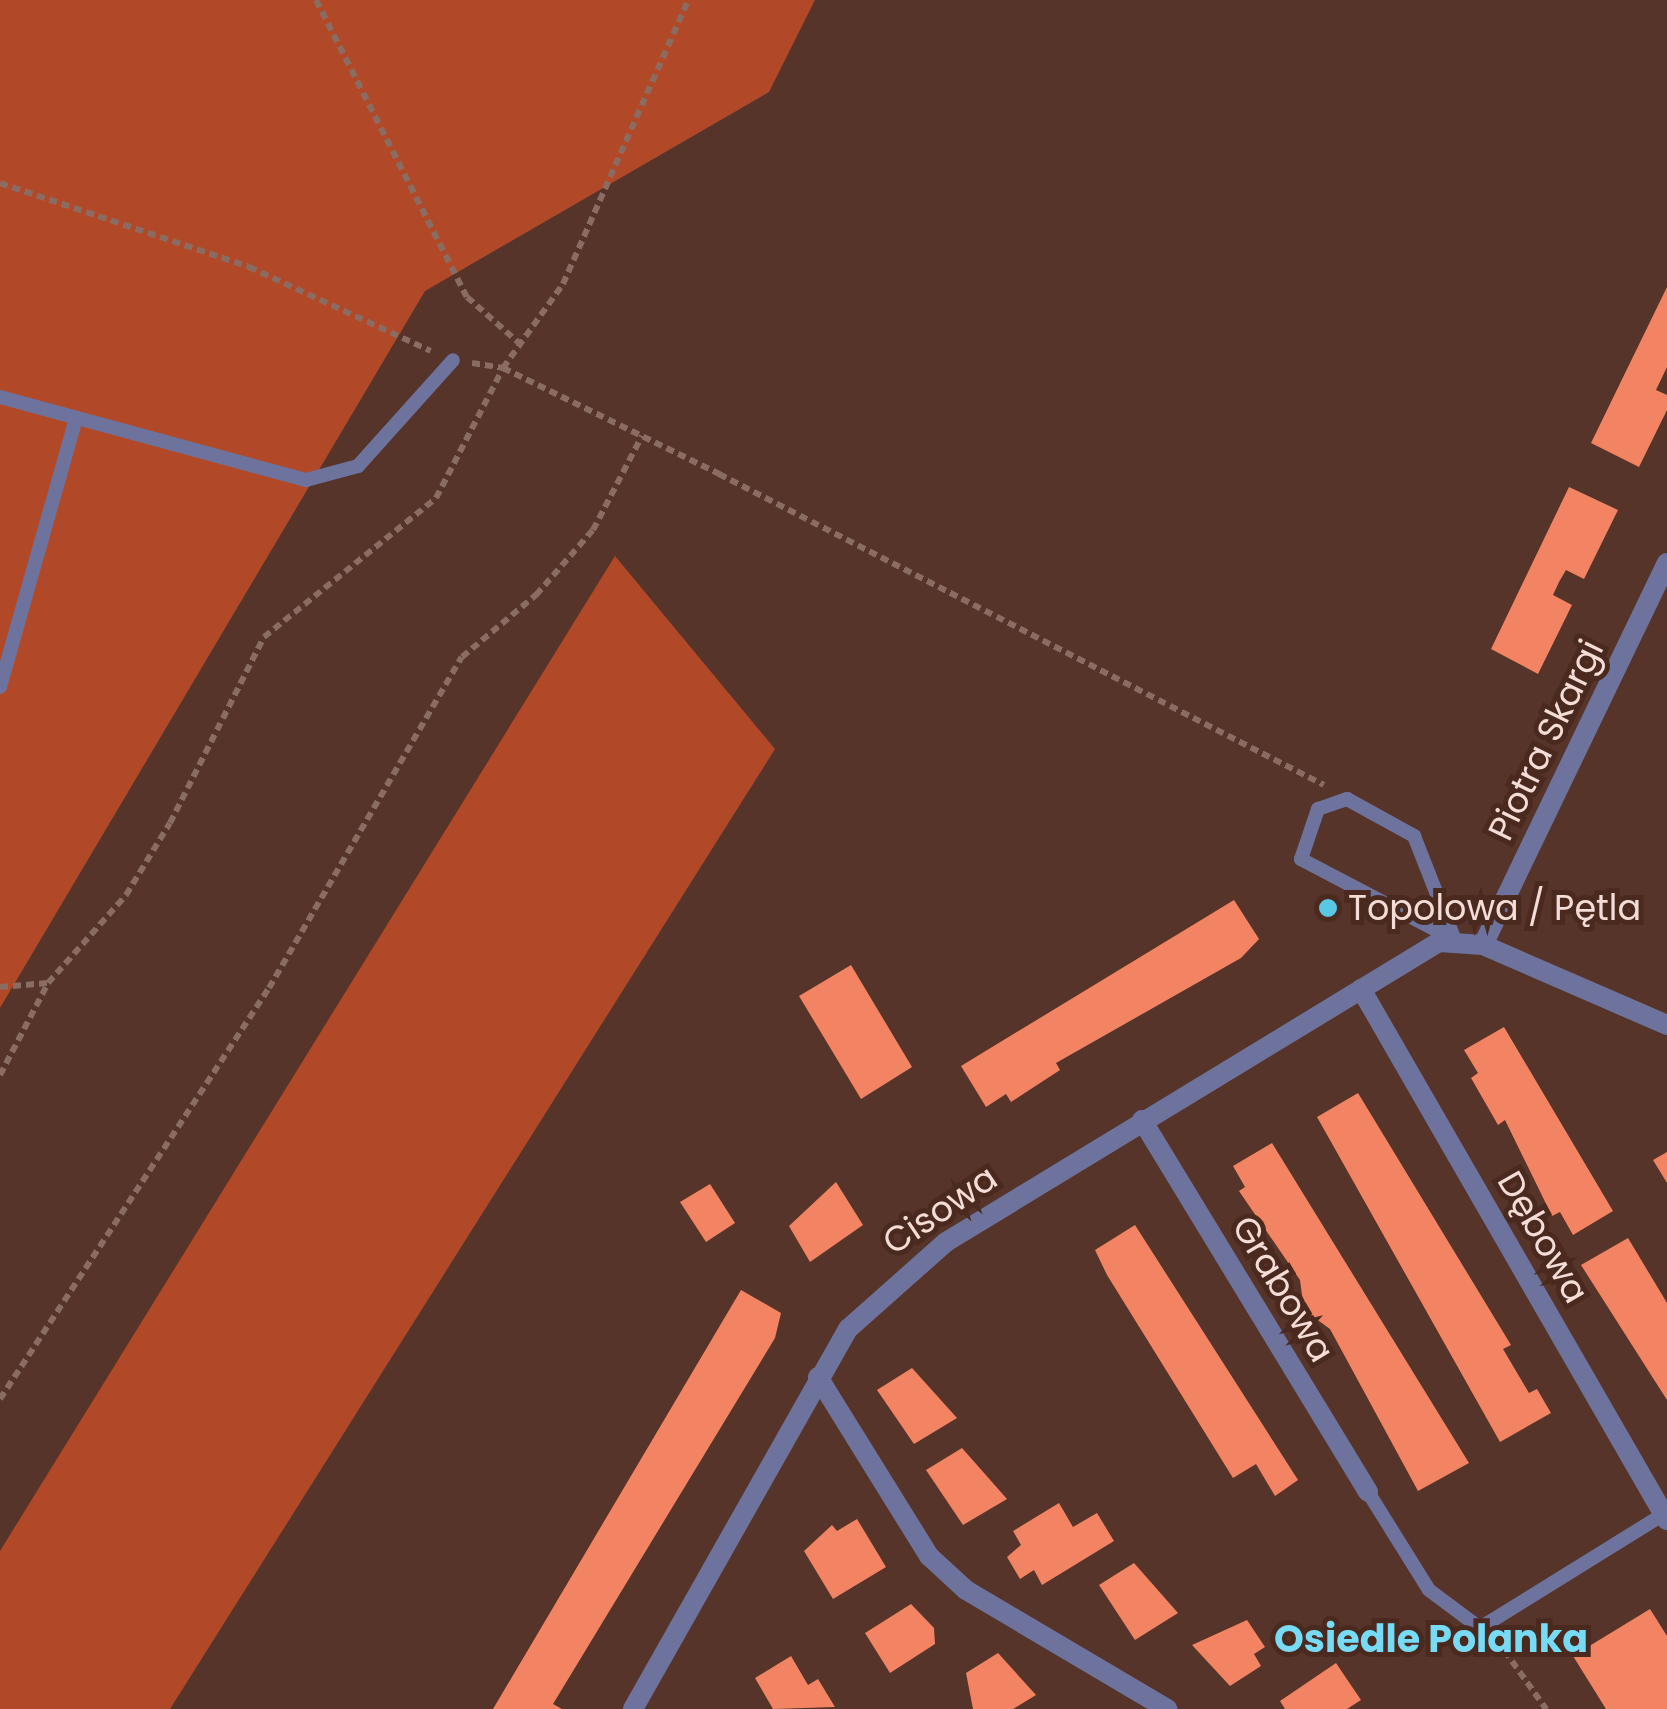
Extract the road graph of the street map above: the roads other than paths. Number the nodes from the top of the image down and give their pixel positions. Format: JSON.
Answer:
{"nodes":[{"id":1,"x":453,"y":360,"type":"road end"},
{"id":2,"x":0,"y":398,"type":"edge"},
{"id":3,"x":75,"y":422,"type":"junction"},
{"id":4,"x":1667,"y":563,"type":"edge"},
{"id":5,"x":0,"y":687,"type":"edge"},
{"id":6,"x":1456,"y":940,"type":"junction"},
{"id":7,"x":1483,"y":945,"type":"junction"},
{"id":8,"x":1361,"y":989,"type":"junction"},
{"id":9,"x":1667,"y":1025,"type":"edge"},
{"id":10,"x":1142,"y":1120,"type":"junction"},
{"id":11,"x":818,"y":1377,"type":"junction"},
{"id":12,"x":1368,"y":1492,"type":"joint"},
{"id":13,"x":1665,"y":1517,"type":"edge"},
{"id":14,"x":637,"y":1708,"type":"edge"},
{"id":15,"x":1167,"y":1709,"type":"edge"}],
"edges":[{"from":1,"to":3,"type":"lane"},
{"from":2,"to":3,"type":"lane"},
{"from":3,"to":5,"type":"lane"},
{"from":4,"to":7,"type":"street","name":"Piotra Skargi"},
{"from":6,"to":6,"type":"lane"},
{"from":6,"to":7,"type":"street"},
{"from":6,"to":8,"type":"street","name":"Cisowa"},
{"from":7,"to":9,"type":"street"},
{"from":8,"to":10,"type":"street","name":"Cisowa"},
{"from":8,"to":13,"type":"street","name":"Dębowa"},
{"from":10,"to":11,"type":"street","name":"Cisowa"},
{"from":10,"to":12,"type":"street","name":"Grabowa"},
{"from":11,"to":14,"type":"street","name":"Cisowa"},
{"from":11,"to":15,"type":"street"},
{"from":12,"to":13,"type":"lane"}]}
